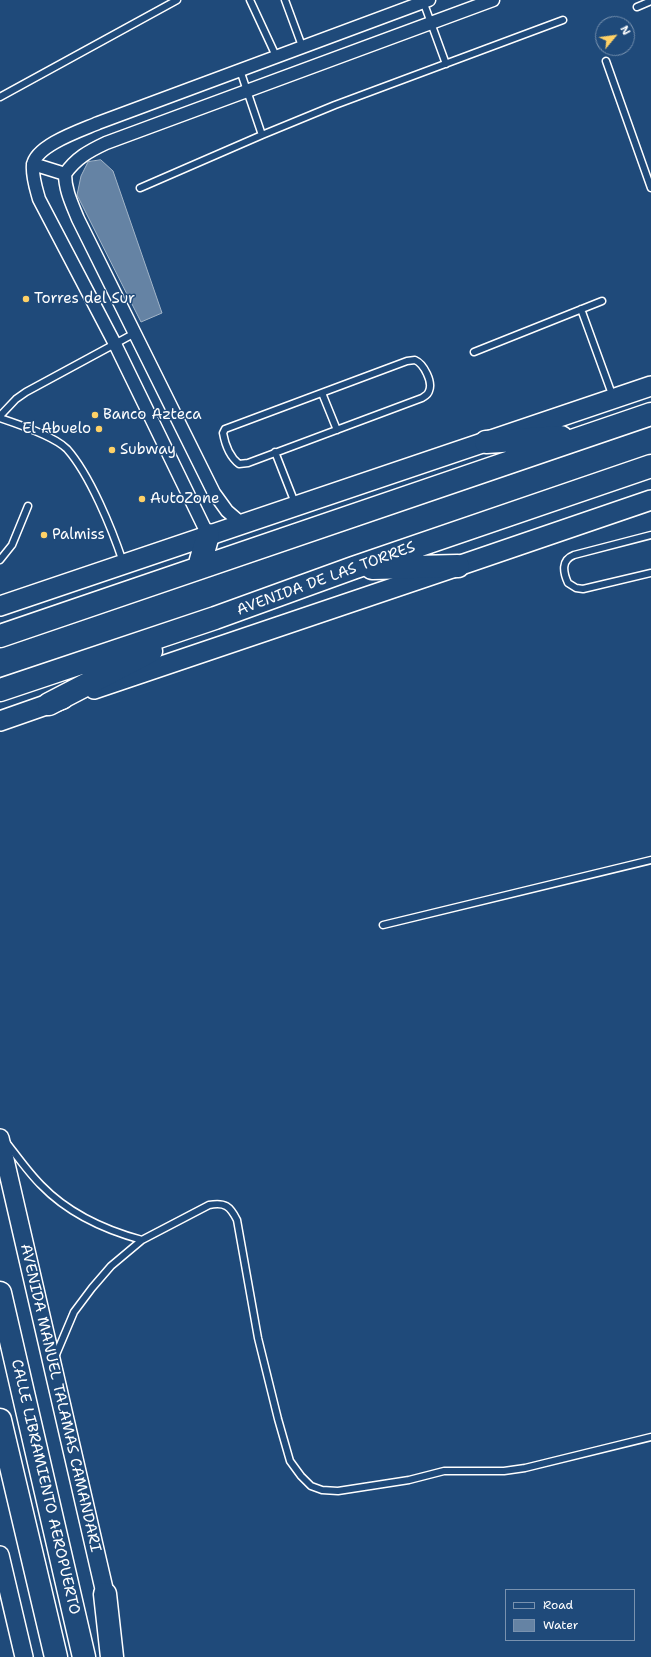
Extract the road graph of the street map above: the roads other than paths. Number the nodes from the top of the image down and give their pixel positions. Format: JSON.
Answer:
{"nodes":[{"id":1,"x":177,"y":0,"type":"edge"},
{"id":2,"x":250,"y":0,"type":"edge"},
{"id":3,"x":285,"y":0,"type":"edge"},
{"id":4,"x":493,"y":0,"type":"edge"},
{"id":5,"x":425,"y":1,"type":"edge"},
{"id":6,"x":651,"y":2,"type":"edge"},
{"id":7,"x":637,"y":6,"type":"dead end"},
{"id":8,"x":563,"y":20,"type":"dead end"},
{"id":9,"x":431,"y":23,"type":"junction"},
{"id":10,"x":302,"y":46,"type":"junction"},
{"id":11,"x":276,"y":56,"type":"junction"},
{"id":12,"x":606,"y":61,"type":"dead end"},
{"id":13,"x":446,"y":64,"type":"junction"},
{"id":14,"x":240,"y":70,"type":"junction"},
{"id":15,"x":247,"y":90,"type":"junction"},
{"id":16,"x":0,"y":97,"type":"edge"},
{"id":17,"x":262,"y":135,"type":"junction"},
{"id":18,"x":33,"y":164,"type":"junction"},
{"id":19,"x":65,"y":174,"type":"junction"},
{"id":20,"x":140,"y":188,"type":"dead end"},
{"id":21,"x":651,"y":188,"type":"edge"},
{"id":22,"x":602,"y":301,"type":"dead end"},
{"id":23,"x":581,"y":309,"type":"junction"},
{"id":24,"x":135,"y":333,"type":"junction"},
{"id":25,"x":115,"y":344,"type":"junction"},
{"id":26,"x":474,"y":352,"type":"dead end"},
{"id":27,"x":651,"y":386,"type":"edge"},
{"id":28,"x":322,"y":393,"type":"junction"},
{"id":29,"x":614,"y":398,"type":"junction"},
{"id":30,"x":651,"y":414,"type":"edge"},
{"id":31,"x":0,"y":417,"type":"edge"},
{"id":32,"x":337,"y":430,"type":"junction"},
{"id":33,"x":592,"y":434,"type":"junction"},
{"id":34,"x":486,"y":442,"type":"junction"},
{"id":35,"x":275,"y":452,"type":"junction"},
{"id":36,"x":651,"y":466,"type":"edge"},
{"id":37,"x":651,"y":500,"type":"edge"},
{"id":38,"x":295,"y":505,"type":"junction"},
{"id":39,"x":28,"y":506,"type":"dead end"},
{"id":40,"x":241,"y":523,"type":"junction"},
{"id":41,"x":208,"y":535,"type":"junction"},
{"id":42,"x":651,"y":535,"type":"edge"},
{"id":43,"x":0,"y":560,"type":"edge"},
{"id":44,"x":124,"y":564,"type":"junction"},
{"id":45,"x":458,"y":566,"type":"junction"},
{"id":46,"x":199,"y":567,"type":"junction"},
{"id":47,"x":353,"y":568,"type":"junction"},
{"id":48,"x":651,"y":573,"type":"edge"},
{"id":49,"x":0,"y":606,"type":"edge"},
{"id":50,"x":215,"y":618,"type":"junction"},
{"id":51,"x":0,"y":636,"type":"edge"},
{"id":52,"x":0,"y":690,"type":"edge"},
{"id":53,"x":48,"y":704,"type":"junction"},
{"id":54,"x":0,"y":721,"type":"edge"},
{"id":55,"x":651,"y":860,"type":"edge"},
{"id":56,"x":383,"y":925,"type":"dead end"},
{"id":57,"x":0,"y":1134,"type":"edge"},
{"id":58,"x":0,"y":1138,"type":"edge"},
{"id":59,"x":142,"y":1240,"type":"junction"},
{"id":60,"x":0,"y":1293,"type":"edge"},
{"id":61,"x":52,"y":1364,"type":"junction"},
{"id":62,"x":0,"y":1420,"type":"edge"},
{"id":63,"x":651,"y":1437,"type":"edge"},
{"id":64,"x":0,"y":1449,"type":"edge"},
{"id":65,"x":17,"y":1493,"type":"junction"},
{"id":66,"x":0,"y":1556,"type":"edge"},
{"id":67,"x":105,"y":1594,"type":"junction"},
{"id":68,"x":24,"y":1657,"type":"edge"},
{"id":69,"x":56,"y":1657,"type":"edge"},
{"id":70,"x":84,"y":1657,"type":"edge"},
{"id":71,"x":112,"y":1657,"type":"edge"},
{"id":72,"x":120,"y":1657,"type":"edge"}],
"edges":[{"from":1,"to":16,"type":"lane"},
{"from":2,"to":11,"type":"lane"},
{"from":3,"to":10,"type":"lane"},
{"from":4,"to":9,"type":"street"},
{"from":5,"to":9,"type":"lane"},
{"from":5,"to":10,"type":"street"},
{"from":6,"to":7,"type":"lane"},
{"from":8,"to":13,"type":"lane"},
{"from":9,"to":13,"type":"lane"},
{"from":9,"to":15,"type":"street"},
{"from":10,"to":11,"type":"street"},
{"from":11,"to":14,"type":"street"},
{"from":12,"to":21,"type":"lane"},
{"from":13,"to":17,"type":"lane"},
{"from":14,"to":15,"type":"lane"},
{"from":14,"to":18,"type":"street"},
{"from":15,"to":17,"type":"lane"},
{"from":15,"to":19,"type":"street"},
{"from":17,"to":20,"type":"lane"},
{"from":18,"to":19,"type":"street"},
{"from":18,"to":25,"type":"street"},
{"from":19,"to":24,"type":"street"},
{"from":22,"to":23,"type":"lane"},
{"from":23,"to":26,"type":"lane"},
{"from":23,"to":29,"type":"lane"},
{"from":24,"to":25,"type":"lane"},
{"from":24,"to":40,"type":"street"},
{"from":25,"to":31,"type":"lane"},
{"from":25,"to":41,"type":"street"},
{"from":27,"to":29,"type":"main road"},
{"from":28,"to":32,"type":"lane"},
{"from":28,"to":32,"type":"lane"},
{"from":28,"to":35,"type":"lane"},
{"from":29,"to":34,"type":"main road"},
{"from":30,"to":33,"type":"highway"},
{"from":31,"to":44,"type":"lane"},
{"from":32,"to":35,"type":"lane"},
{"from":33,"to":34,"type":"highway"},
{"from":33,"to":46,"type":"highway"},
{"from":34,"to":38,"type":"main road"},
{"from":35,"to":38,"type":"lane"},
{"from":36,"to":47,"type":"highway","name":"AVENIDA DE LAS TORRES"},
{"from":37,"to":45,"type":"main road","name":"AVENIDA DE LAS TORRES"},
{"from":38,"to":40,"type":"main road"},
{"from":39,"to":43,"type":"lane"},
{"from":40,"to":41,"type":"main road"},
{"from":41,"to":44,"type":"main road"},
{"from":41,"to":46,"type":"highway"},
{"from":42,"to":48,"type":"lane"},
{"from":44,"to":49,"type":"main road"},
{"from":45,"to":47,"type":"highway"},
{"from":45,"to":53,"type":"main road","name":"AVENIDA DE LAS TORRES"},
{"from":46,"to":51,"type":"highway"},
{"from":47,"to":50,"type":"highway","name":"AVENIDA DE LAS TORRES"},
{"from":50,"to":52,"type":"highway","name":"AVENIDA DE LAS TORRES"},
{"from":50,"to":53,"type":"highway"},
{"from":53,"to":54,"type":"main road","name":"AVENIDA DE LAS TORRES"},
{"from":55,"to":56,"type":"lane"},
{"from":57,"to":59,"type":"lane"},
{"from":58,"to":61,"type":"main road","name":"AVENIDA MANUEL TALAMAS CAMANDARI"},
{"from":59,"to":61,"type":"lane"},
{"from":59,"to":63,"type":"lane"},
{"from":60,"to":70,"type":"highway","name":"CALLE LIBRAMIENTO AEROPUERTO"},
{"from":61,"to":67,"type":"main road","name":"AVENIDA MANUEL TALAMAS CAMANDARI"},
{"from":62,"to":65,"type":"highway","name":"CALLE LIBRAMIENTO AEROPUERTO"},
{"from":64,"to":65,"type":"highway"},
{"from":65,"to":69,"type":"highway","name":"CALLE LIBRAMIENTO AEROPUERTO"},
{"from":66,"to":68,"type":"main road"},
{"from":67,"to":71,"type":"highway"},
{"from":67,"to":72,"type":"main road","name":"AVENIDA MANUEL TALAMAS CAMANDARI"}]}
